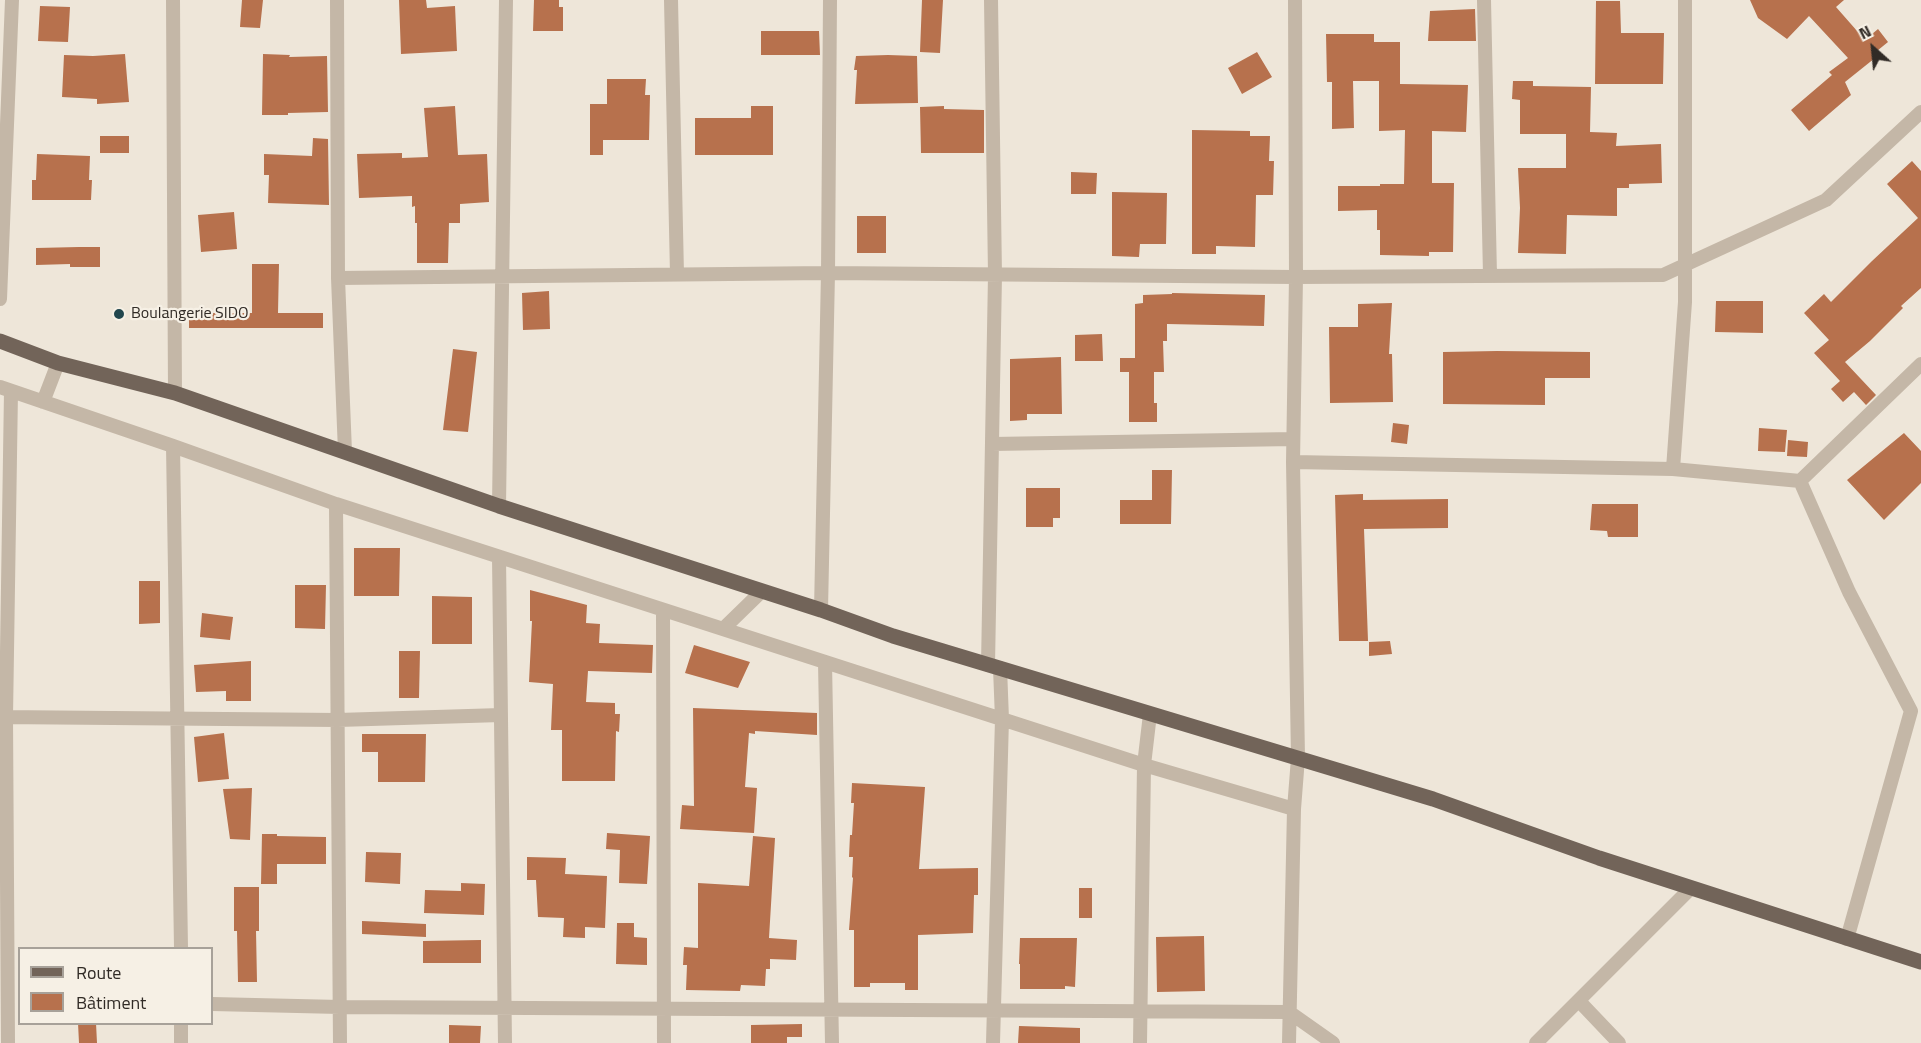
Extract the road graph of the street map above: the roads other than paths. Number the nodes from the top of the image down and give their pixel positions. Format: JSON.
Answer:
{"nodes":[{"id":1,"x":12,"y":0,"type":"edge"},
{"id":2,"x":173,"y":0,"type":"edge"},
{"id":3,"x":337,"y":0,"type":"edge"},
{"id":4,"x":506,"y":0,"type":"edge"},
{"id":5,"x":671,"y":0,"type":"edge"},
{"id":6,"x":830,"y":0,"type":"edge"},
{"id":7,"x":991,"y":0,"type":"edge"},
{"id":8,"x":1295,"y":0,"type":"edge"},
{"id":9,"x":1484,"y":0,"type":"edge"},
{"id":10,"x":1685,"y":0,"type":"edge"},
{"id":11,"x":1921,"y":112,"type":"edge"},
{"id":12,"x":1685,"y":265,"type":"junction"},
{"id":13,"x":828,"y":273,"type":"junction"},
{"id":14,"x":676,"y":274,"type":"junction"},
{"id":15,"x":994,"y":275,"type":"junction"},
{"id":16,"x":1490,"y":275,"type":"junction"},
{"id":17,"x":501,"y":276,"type":"junction"},
{"id":18,"x":1296,"y":277,"type":"junction"},
{"id":19,"x":338,"y":278,"type":"junction"},
{"id":20,"x":0,"y":299,"type":"edge"},
{"id":21,"x":0,"y":340,"type":"edge"},
{"id":22,"x":58,"y":363,"type":"junction"},
{"id":23,"x":1921,"y":364,"type":"edge"},
{"id":24,"x":5,"y":389,"type":"edge"},
{"id":25,"x":175,"y":393,"type":"junction"},
{"id":26,"x":43,"y":402,"type":"junction"},
{"id":27,"x":1293,"y":438,"type":"junction"},
{"id":28,"x":992,"y":444,"type":"junction"},
{"id":29,"x":173,"y":446,"type":"junction"},
{"id":30,"x":345,"y":452,"type":"junction"},
{"id":31,"x":1293,"y":462,"type":"junction"},
{"id":32,"x":1672,"y":470,"type":"junction"},
{"id":33,"x":1800,"y":481,"type":"junction"},
{"id":34,"x":336,"y":504,"type":"junction"},
{"id":35,"x":499,"y":506,"type":"junction"},
{"id":36,"x":499,"y":557,"type":"junction"},
{"id":37,"x":761,"y":592,"type":"junction"},
{"id":38,"x":663,"y":610,"type":"junction"},
{"id":39,"x":821,"y":610,"type":"junction"},
{"id":40,"x":723,"y":629,"type":"junction"},
{"id":41,"x":825,"y":662,"type":"junction"},
{"id":42,"x":994,"y":666,"type":"junction"},
{"id":43,"x":1150,"y":714,"type":"junction"},
{"id":44,"x":501,"y":715,"type":"junction"},
{"id":45,"x":3,"y":717,"type":"edge"},
{"id":46,"x":178,"y":719,"type":"junction"},
{"id":47,"x":1002,"y":719,"type":"junction"},
{"id":48,"x":338,"y":720,"type":"junction"},
{"id":49,"x":1298,"y":758,"type":"junction"},
{"id":50,"x":1144,"y":765,"type":"junction"},
{"id":51,"x":1294,"y":809,"type":"junction"},
{"id":52,"x":1691,"y":888,"type":"junction"},
{"id":53,"x":1846,"y":939,"type":"junction"},
{"id":54,"x":181,"y":947,"type":"edge"},
{"id":55,"x":1921,"y":962,"type":"edge"},
{"id":56,"x":1579,"y":1001,"type":"junction"},
{"id":57,"x":213,"y":1004,"type":"edge"},
{"id":58,"x":9,"y":1007,"type":"edge"},
{"id":59,"x":340,"y":1007,"type":"junction"},
{"id":60,"x":504,"y":1008,"type":"junction"},
{"id":61,"x":664,"y":1008,"type":"junction"},
{"id":62,"x":832,"y":1009,"type":"junction"},
{"id":63,"x":993,"y":1010,"type":"junction"},
{"id":64,"x":1139,"y":1011,"type":"junction"},
{"id":65,"x":1289,"y":1012,"type":"junction"},
{"id":66,"x":181,"y":1025,"type":"edge"},
{"id":67,"x":8,"y":1043,"type":"edge"},
{"id":68,"x":181,"y":1043,"type":"edge"},
{"id":69,"x":340,"y":1043,"type":"edge"},
{"id":70,"x":504,"y":1043,"type":"edge"},
{"id":71,"x":664,"y":1043,"type":"edge"},
{"id":72,"x":832,"y":1043,"type":"edge"},
{"id":73,"x":993,"y":1043,"type":"edge"},
{"id":74,"x":1140,"y":1043,"type":"edge"},
{"id":75,"x":1289,"y":1043,"type":"edge"},
{"id":76,"x":1333,"y":1043,"type":"edge"},
{"id":77,"x":1536,"y":1043,"type":"edge"},
{"id":78,"x":1619,"y":1043,"type":"edge"}],
"edges":[{"from":1,"to":20,"type":"street"},
{"from":2,"to":25,"type":"street"},
{"from":3,"to":19,"type":"street"},
{"from":4,"to":17,"type":"street"},
{"from":5,"to":14,"type":"street"},
{"from":6,"to":13,"type":"street"},
{"from":7,"to":15,"type":"street"},
{"from":8,"to":18,"type":"street"},
{"from":9,"to":16,"type":"street"},
{"from":10,"to":12,"type":"street"},
{"from":11,"to":12,"type":"street"},
{"from":12,"to":16,"type":"street"},
{"from":12,"to":32,"type":"street"},
{"from":13,"to":14,"type":"street"},
{"from":13,"to":15,"type":"street"},
{"from":13,"to":39,"type":"street"},
{"from":14,"to":17,"type":"street"},
{"from":15,"to":18,"type":"street"},
{"from":15,"to":28,"type":"street"},
{"from":16,"to":18,"type":"street"},
{"from":17,"to":19,"type":"street"},
{"from":17,"to":35,"type":"street"},
{"from":18,"to":27,"type":"street"},
{"from":19,"to":30,"type":"street"},
{"from":21,"to":22,"type":"main road"},
{"from":22,"to":25,"type":"main road"},
{"from":22,"to":26,"type":"street"},
{"from":23,"to":33,"type":"street"},
{"from":24,"to":26,"type":"street"},
{"from":24,"to":45,"type":"street"},
{"from":25,"to":30,"type":"main road"},
{"from":26,"to":29,"type":"street"},
{"from":27,"to":28,"type":"street"},
{"from":27,"to":31,"type":"street"},
{"from":28,"to":42,"type":"street"},
{"from":29,"to":34,"type":"street"},
{"from":29,"to":46,"type":"street"},
{"from":30,"to":35,"type":"main road"},
{"from":31,"to":32,"type":"street"},
{"from":31,"to":49,"type":"street"},
{"from":32,"to":33,"type":"street"},
{"from":33,"to":53,"type":"street"},
{"from":34,"to":36,"type":"street"},
{"from":34,"to":48,"type":"street"},
{"from":35,"to":37,"type":"main road"},
{"from":36,"to":38,"type":"street"},
{"from":36,"to":44,"type":"street"},
{"from":37,"to":39,"type":"main road"},
{"from":37,"to":40,"type":"street"},
{"from":38,"to":40,"type":"street"},
{"from":38,"to":61,"type":"street"},
{"from":39,"to":42,"type":"main road"},
{"from":40,"to":41,"type":"street"},
{"from":41,"to":47,"type":"street"},
{"from":41,"to":62,"type":"street"},
{"from":42,"to":43,"type":"main road"},
{"from":42,"to":47,"type":"street"},
{"from":43,"to":49,"type":"main road"},
{"from":43,"to":50,"type":"street"},
{"from":44,"to":48,"type":"street"},
{"from":44,"to":60,"type":"street"},
{"from":45,"to":46,"type":"street"},
{"from":45,"to":58,"type":"street"},
{"from":46,"to":48,"type":"street"},
{"from":46,"to":54,"type":"street"},
{"from":47,"to":50,"type":"street"},
{"from":47,"to":63,"type":"street"},
{"from":48,"to":59,"type":"street"},
{"from":49,"to":51,"type":"street"},
{"from":49,"to":52,"type":"main road"},
{"from":50,"to":51,"type":"street"},
{"from":50,"to":64,"type":"street"},
{"from":51,"to":65,"type":"street"},
{"from":52,"to":53,"type":"main road"},
{"from":52,"to":56,"type":"street"},
{"from":53,"to":55,"type":"main road"},
{"from":56,"to":77,"type":"street"},
{"from":56,"to":78,"type":"street"},
{"from":57,"to":59,"type":"street"},
{"from":58,"to":67,"type":"street"},
{"from":59,"to":60,"type":"street"},
{"from":59,"to":69,"type":"street"},
{"from":60,"to":61,"type":"street"},
{"from":60,"to":70,"type":"street"},
{"from":61,"to":62,"type":"street"},
{"from":61,"to":71,"type":"street"},
{"from":62,"to":63,"type":"street"},
{"from":62,"to":72,"type":"street"},
{"from":63,"to":64,"type":"street"},
{"from":63,"to":73,"type":"street"},
{"from":64,"to":65,"type":"street"},
{"from":64,"to":74,"type":"street"},
{"from":65,"to":75,"type":"street"},
{"from":65,"to":76,"type":"street"},
{"from":66,"to":68,"type":"street"}]}
